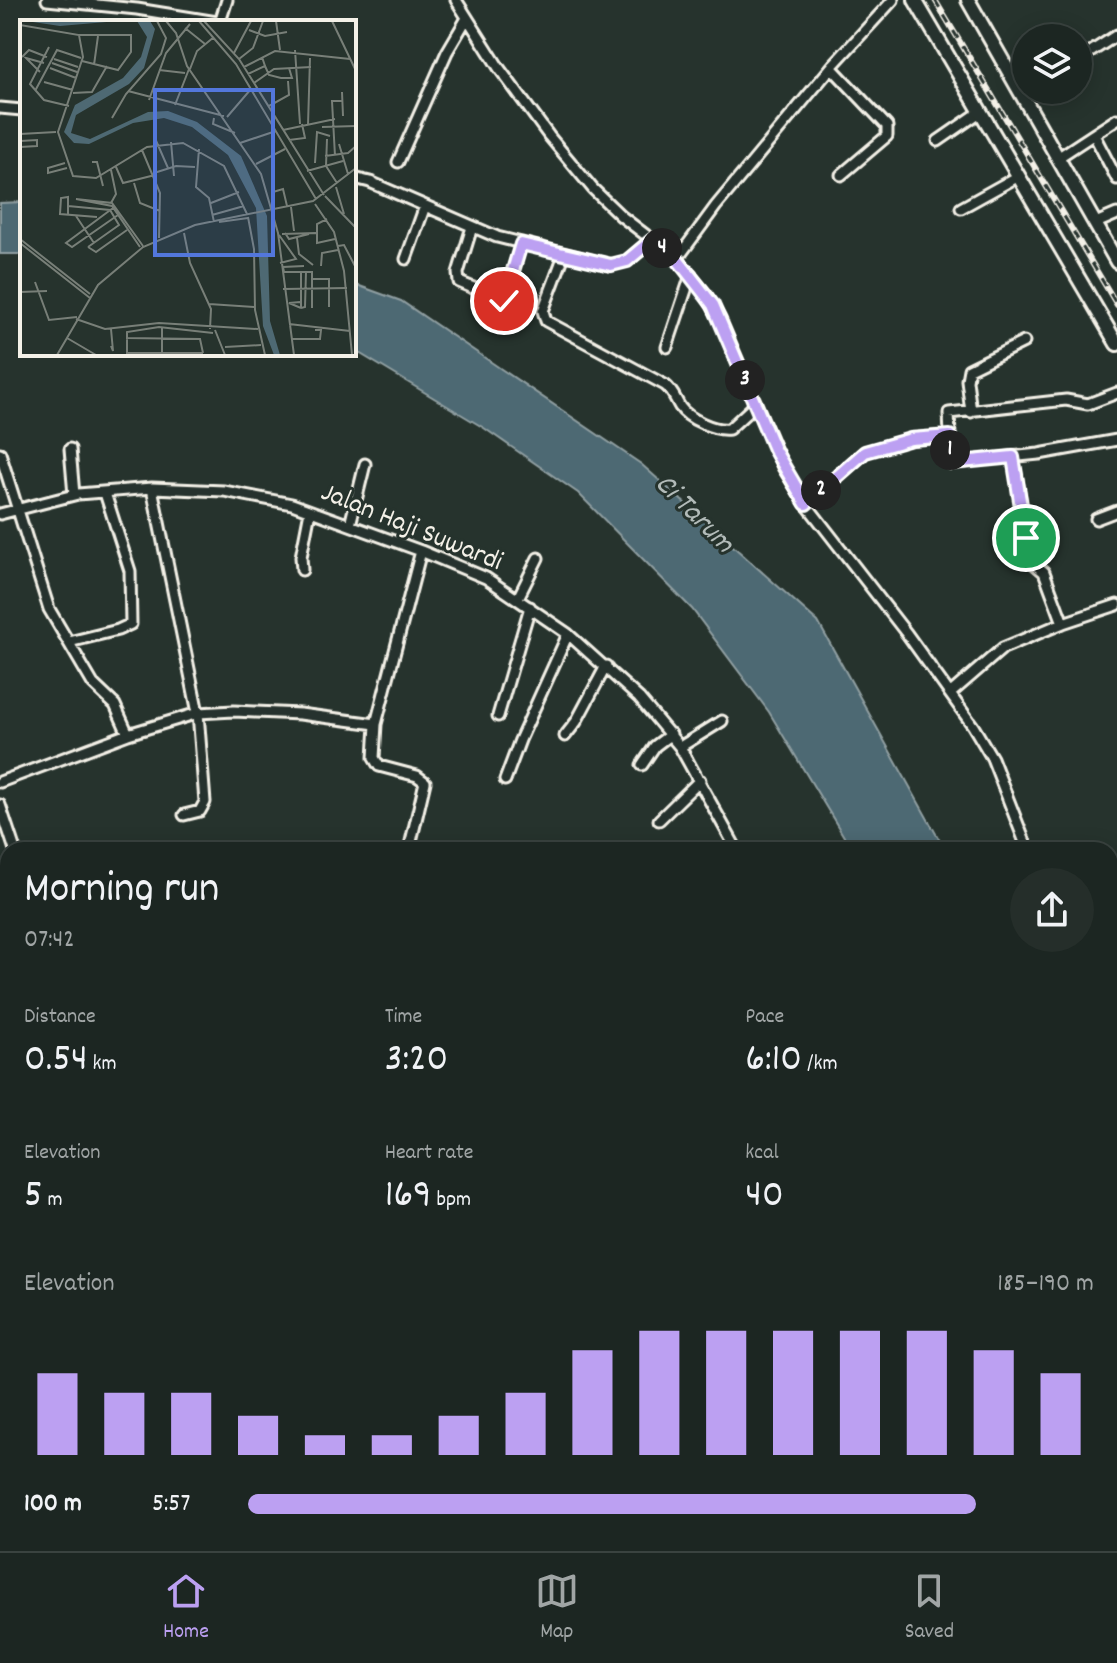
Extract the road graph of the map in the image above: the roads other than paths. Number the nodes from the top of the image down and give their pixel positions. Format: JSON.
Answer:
{"nodes":[{"id":1,"x":47,"y":0,"type":"edge"},
{"id":2,"x":227,"y":0,"type":"edge"},
{"id":3,"x":456,"y":0,"type":"edge"},
{"id":4,"x":893,"y":0,"type":"edge"},
{"id":5,"x":915,"y":0,"type":"edge"},
{"id":6,"x":968,"y":0,"type":"edge"},
{"id":7,"x":467,"y":18,"type":"junction"},
{"id":8,"x":206,"y":20,"type":"edge"},
{"id":9,"x":220,"y":20,"type":"edge"},
{"id":10,"x":1117,"y":35,"type":"edge"},
{"id":11,"x":1092,"y":51,"type":"edge"},
{"id":12,"x":832,"y":68,"type":"junction"},
{"id":13,"x":1012,"y":70,"type":"edge"},
{"id":14,"x":1032,"y":104,"type":"edge"},
{"id":15,"x":0,"y":108,"type":"edge"},
{"id":16,"x":20,"y":110,"type":"edge"},
{"id":17,"x":980,"y":112,"type":"junction"},
{"id":18,"x":1117,"y":119,"type":"edge"},
{"id":19,"x":1094,"y":135,"type":"junction"},
{"id":20,"x":938,"y":141,"type":"dead end"},
{"id":21,"x":1059,"y":157,"type":"junction"},
{"id":22,"x":398,"y":162,"type":"dead end"},
{"id":23,"x":841,"y":175,"type":"dead end"},
{"id":24,"x":1017,"y":177,"type":"junction"},
{"id":25,"x":356,"y":178,"type":"edge"},
{"id":26,"x":1117,"y":179,"type":"edge"},
{"id":27,"x":425,"y":206,"type":"junction"},
{"id":28,"x":961,"y":208,"type":"dead end"},
{"id":29,"x":1117,"y":214,"type":"edge"},
{"id":30,"x":1096,"y":223,"type":"junction"},
{"id":31,"x":472,"y":227,"type":"junction"},
{"id":32,"x":652,"y":240,"type":"junction"},
{"id":33,"x":521,"y":244,"type":"junction"},
{"id":34,"x":564,"y":255,"type":"junction"},
{"id":35,"x":406,"y":259,"type":"dead end"},
{"id":36,"x":677,"y":259,"type":"junction"},
{"id":37,"x":1117,"y":262,"type":"edge"},
{"id":38,"x":691,"y":275,"type":"junction"},
{"id":39,"x":504,"y":301,"type":"junction"},
{"id":40,"x":498,"y":321,"type":"dead end"},
{"id":41,"x":1024,"y":342,"type":"dead end"},
{"id":42,"x":1117,"y":344,"type":"edge"},
{"id":43,"x":667,"y":347,"type":"dead end"},
{"id":44,"x":1117,"y":393,"type":"edge"},
{"id":45,"x":755,"y":405,"type":"junction"},
{"id":46,"x":971,"y":412,"type":"junction"},
{"id":47,"x":950,"y":436,"type":"junction"},
{"id":48,"x":1117,"y":440,"type":"edge"},
{"id":49,"x":70,"y":449,"type":"dead end"},
{"id":50,"x":0,"y":453,"type":"edge"},
{"id":51,"x":1013,"y":457,"type":"junction"},
{"id":52,"x":365,"y":464,"type":"dead end"},
{"id":53,"x":152,"y":488,"type":"junction"},
{"id":54,"x":105,"y":493,"type":"junction"},
{"id":55,"x":74,"y":495,"type":"junction"},
{"id":56,"x":806,"y":504,"type":"junction"},
{"id":57,"x":18,"y":510,"type":"junction"},
{"id":58,"x":310,"y":511,"type":"junction"},
{"id":59,"x":1117,"y":511,"type":"edge"},
{"id":60,"x":0,"y":514,"type":"edge"},
{"id":61,"x":1096,"y":519,"type":"dead end"},
{"id":62,"x":350,"y":525,"type":"junction"},
{"id":63,"x":421,"y":551,"type":"junction"},
{"id":64,"x":538,"y":558,"type":"dead end"},
{"id":65,"x":302,"y":570,"type":"dead end"},
{"id":66,"x":518,"y":598,"type":"junction"},
{"id":67,"x":1117,"y":605,"type":"edge"},
{"id":68,"x":530,"y":607,"type":"junction"},
{"id":69,"x":1063,"y":623,"type":"junction"},
{"id":70,"x":568,"y":634,"type":"junction"},
{"id":71,"x":69,"y":642,"type":"junction"},
{"id":72,"x":606,"y":666,"type":"junction"},
{"id":73,"x":951,"y":693,"type":"junction"},
{"id":74,"x":198,"y":713,"type":"junction"},
{"id":75,"x":498,"y":716,"type":"dead end"},
{"id":76,"x":722,"y":721,"type":"dead end"},
{"id":77,"x":376,"y":724,"type":"junction"},
{"id":78,"x":128,"y":734,"type":"junction"},
{"id":79,"x":671,"y":734,"type":"junction"},
{"id":80,"x":565,"y":736,"type":"dead end"},
{"id":81,"x":680,"y":747,"type":"junction"},
{"id":82,"x":642,"y":765,"type":"dead end"},
{"id":83,"x":505,"y":780,"type":"dead end"},
{"id":84,"x":700,"y":780,"type":"junction"},
{"id":85,"x":0,"y":782,"type":"edge"},
{"id":86,"x":0,"y":805,"type":"edge"},
{"id":87,"x":184,"y":815,"type":"dead end"},
{"id":88,"x":659,"y":820,"type":"dead end"},
{"id":89,"x":12,"y":842,"type":"edge"},
{"id":90,"x":411,"y":842,"type":"edge"},
{"id":91,"x":733,"y":842,"type":"edge"},
{"id":92,"x":1025,"y":842,"type":"edge"}],
"edges":[{"from":1,"to":8,"type":"street"},
{"from":2,"to":9,"type":"street"},
{"from":3,"to":7,"type":"street"},
{"from":4,"to":12,"type":"street"},
{"from":5,"to":17,"type":"main road"},
{"from":6,"to":13,"type":"main road"},
{"from":7,"to":22,"type":"street"},
{"from":7,"to":32,"type":"street"},
{"from":10,"to":11,"type":"street"},
{"from":12,"to":23,"type":"street"},
{"from":12,"to":36,"type":"street"},
{"from":14,"to":21,"type":"main road"},
{"from":15,"to":16,"type":"street"},
{"from":17,"to":20,"type":"street"},
{"from":17,"to":24,"type":"main road"},
{"from":18,"to":19,"type":"street"},
{"from":19,"to":21,"type":"street"},
{"from":19,"to":26,"type":"street"},
{"from":21,"to":30,"type":"main road"},
{"from":24,"to":28,"type":"street"},
{"from":24,"to":42,"type":"main road"},
{"from":25,"to":27,"type":"street"},
{"from":27,"to":31,"type":"street"},
{"from":27,"to":35,"type":"street"},
{"from":29,"to":30,"type":"street"},
{"from":30,"to":37,"type":"main road"},
{"from":31,"to":33,"type":"street"},
{"from":31,"to":39,"type":"street"},
{"from":32,"to":34,"type":"street"},
{"from":32,"to":36,"type":"street"},
{"from":33,"to":34,"type":"street"},
{"from":33,"to":39,"type":"street"},
{"from":34,"to":45,"type":"street"},
{"from":36,"to":38,"type":"street"},
{"from":38,"to":43,"type":"street"},
{"from":38,"to":45,"type":"street"},
{"from":39,"to":40,"type":"street"},
{"from":41,"to":46,"type":"street"},
{"from":44,"to":46,"type":"street"},
{"from":45,"to":56,"type":"street"},
{"from":46,"to":47,"type":"street"},
{"from":47,"to":51,"type":"street"},
{"from":47,"to":56,"type":"street"},
{"from":48,"to":51,"type":"street"},
{"from":49,"to":55,"type":"street"},
{"from":50,"to":57,"type":"street"},
{"from":51,"to":69,"type":"street"},
{"from":52,"to":62,"type":"street"},
{"from":53,"to":54,"type":"street","name":"Jalan Haji Suwardi"},
{"from":53,"to":58,"type":"street","name":"Jalan Haji Suwardi"},
{"from":53,"to":74,"type":"street"},
{"from":54,"to":55,"type":"street","name":"Jalan Haji Suwardi"},
{"from":54,"to":71,"type":"street"},
{"from":55,"to":57,"type":"street","name":"Jalan Haji Suwardi"},
{"from":56,"to":73,"type":"street"},
{"from":57,"to":60,"type":"street","name":"Jalan Haji Suwardi"},
{"from":57,"to":71,"type":"street"},
{"from":58,"to":62,"type":"street","name":"Jalan Haji Suwardi"},
{"from":58,"to":65,"type":"street"},
{"from":59,"to":61,"type":"street"},
{"from":62,"to":63,"type":"street","name":"Jalan Haji Suwardi"},
{"from":63,"to":66,"type":"street","name":"Jalan Haji Suwardi"},
{"from":63,"to":77,"type":"street"},
{"from":64,"to":66,"type":"street"},
{"from":66,"to":68,"type":"street","name":"Jalan Haji Suwardi"},
{"from":67,"to":69,"type":"street"},
{"from":68,"to":70,"type":"street","name":"Jalan Haji Suwardi"},
{"from":68,"to":75,"type":"street"},
{"from":69,"to":73,"type":"street"},
{"from":70,"to":72,"type":"street","name":"Jalan Haji Suwardi"},
{"from":70,"to":83,"type":"street"},
{"from":71,"to":78,"type":"street"},
{"from":72,"to":79,"type":"street","name":"Jalan Haji Suwardi"},
{"from":72,"to":80,"type":"street"},
{"from":73,"to":92,"type":"street"},
{"from":74,"to":77,"type":"street"},
{"from":74,"to":78,"type":"street"},
{"from":74,"to":87,"type":"street"},
{"from":76,"to":81,"type":"street"},
{"from":77,"to":90,"type":"street"},
{"from":78,"to":85,"type":"street"},
{"from":79,"to":81,"type":"street","name":"Jalan Haji Suwardi"},
{"from":79,"to":82,"type":"street"},
{"from":81,"to":84,"type":"street","name":"Jalan Haji Suwardi"},
{"from":84,"to":88,"type":"street"},
{"from":84,"to":91,"type":"street","name":"Jalan Haji Suwardi"},
{"from":86,"to":89,"type":"street"}]}
